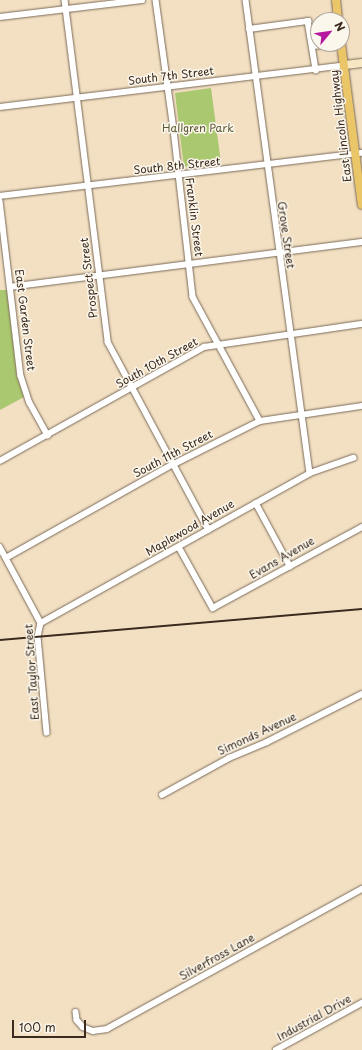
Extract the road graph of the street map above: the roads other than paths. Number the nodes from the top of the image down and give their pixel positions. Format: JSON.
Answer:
{"nodes":[{"id":1,"x":65,"y":0,"type":"edge"},
{"id":2,"x":142,"y":0,"type":"edge"},
{"id":3,"x":156,"y":0,"type":"edge"},
{"id":4,"x":246,"y":0,"type":"edge"},
{"id":5,"x":336,"y":0,"type":"edge"},
{"id":6,"x":66,"y":9,"type":"junction"},
{"id":7,"x":337,"y":12,"type":"edge"},
{"id":8,"x":0,"y":17,"type":"edge"},
{"id":9,"x":249,"y":29,"type":"junction"},
{"id":10,"x":310,"y":31,"type":"edge"},
{"id":11,"x":314,"y":52,"type":"edge"},
{"id":12,"x":343,"y":52,"type":"edge"},
{"id":13,"x":362,"y":63,"type":"edge"},
{"id":14,"x":345,"y":65,"type":"junction"},
{"id":15,"x":316,"y":70,"type":"junction"},
{"id":16,"x":255,"y":76,"type":"junction"},
{"id":17,"x":168,"y":87,"type":"junction"},
{"id":18,"x":77,"y":97,"type":"junction"},
{"id":19,"x":0,"y":107,"type":"edge"},
{"id":20,"x":359,"y":153,"type":"edge"},
{"id":21,"x":266,"y":165,"type":"junction"},
{"id":22,"x":179,"y":176,"type":"junction"},
{"id":23,"x":88,"y":185,"type":"junction"},
{"id":24,"x":0,"y":196,"type":"edge"},
{"id":25,"x":0,"y":201,"type":"edge"},
{"id":26,"x":362,"y":205,"type":"edge"},
{"id":27,"x":362,"y":242,"type":"edge"},
{"id":28,"x":279,"y":251,"type":"junction"},
{"id":29,"x":190,"y":265,"type":"junction"},
{"id":30,"x":99,"y":275,"type":"junction"},
{"id":31,"x":10,"y":287,"type":"junction"},
{"id":32,"x":362,"y":324,"type":"edge"},
{"id":33,"x":289,"y":334,"type":"junction"},
{"id":34,"x":218,"y":344,"type":"junction"},
{"id":35,"x":132,"y":388,"type":"junction"},
{"id":36,"x":362,"y":406,"type":"edge"},
{"id":37,"x":301,"y":415,"type":"junction"},
{"id":38,"x":260,"y":421,"type":"junction"},
{"id":39,"x":48,"y":435,"type":"junction"},
{"id":40,"x":353,"y":458,"type":"dead end"},
{"id":41,"x":0,"y":461,"type":"edge"},
{"id":42,"x":172,"y":465,"type":"junction"},
{"id":43,"x":310,"y":473,"type":"junction"},
{"id":44,"x":256,"y":503,"type":"junction"},
{"id":45,"x":362,"y":527,"type":"edge"},
{"id":46,"x":209,"y":530,"type":"junction"},
{"id":47,"x":0,"y":547,"type":"edge"},
{"id":48,"x":179,"y":547,"type":"junction"},
{"id":49,"x":6,"y":558,"type":"junction"},
{"id":50,"x":290,"y":566,"type":"junction"},
{"id":51,"x":41,"y":623,"type":"junction"},
{"id":52,"x":362,"y":694,"type":"edge"},
{"id":53,"x":47,"y":733,"type":"dead end"},
{"id":54,"x":162,"y":795,"type":"dead end"},
{"id":55,"x":362,"y":889,"type":"edge"},
{"id":56,"x":362,"y":1003,"type":"edge"},
{"id":57,"x":76,"y":1012,"type":"dead end"},
{"id":58,"x":276,"y":1050,"type":"edge"}],
"edges":[{"from":1,"to":6,"type":"street","name":"Prospect Street"},
{"from":2,"to":6,"type":"street"},
{"from":3,"to":17,"type":"street","name":"Franklin Street"},
{"from":4,"to":9,"type":"street","name":"Grove Street"},
{"from":5,"to":7,"type":"main road"},
{"from":6,"to":8,"type":"street"},
{"from":6,"to":18,"type":"street","name":"Prospect Street"},
{"from":9,"to":10,"type":"street"},
{"from":9,"to":16,"type":"street","name":"Grove Street"},
{"from":11,"to":15,"type":"street"},
{"from":12,"to":14,"type":"main road","name":"East Lincoln Highway"},
{"from":13,"to":14,"type":"street"},
{"from":14,"to":15,"type":"street","name":"South 7th Street"},
{"from":14,"to":20,"type":"main road","name":"East Lincoln Highway"},
{"from":15,"to":16,"type":"street","name":"South 7th Street"},
{"from":16,"to":17,"type":"street","name":"South 7th Street"},
{"from":16,"to":21,"type":"street","name":"Grove Street"},
{"from":17,"to":18,"type":"street","name":"South 7th Street"},
{"from":17,"to":22,"type":"street","name":"Franklin Street"},
{"from":18,"to":19,"type":"street","name":"South 7th Street"},
{"from":18,"to":23,"type":"street","name":"Prospect Street"},
{"from":20,"to":21,"type":"street","name":"South 8th Street"},
{"from":20,"to":26,"type":"main road","name":"East Lincoln Highway"},
{"from":21,"to":22,"type":"street","name":"South 8th Street"},
{"from":21,"to":28,"type":"street","name":"Grove Street"},
{"from":22,"to":23,"type":"street","name":"South 8th Street"},
{"from":22,"to":29,"type":"street","name":"Franklin Street"},
{"from":23,"to":24,"type":"street","name":"South 8th Street"},
{"from":23,"to":30,"type":"street","name":"Prospect Street"},
{"from":25,"to":31,"type":"street","name":"East Garden Street"},
{"from":27,"to":28,"type":"street"},
{"from":28,"to":29,"type":"street"},
{"from":28,"to":33,"type":"street","name":"Grove Street"},
{"from":29,"to":30,"type":"street"},
{"from":29,"to":34,"type":"street","name":"Franklin Street"},
{"from":30,"to":31,"type":"street"},
{"from":30,"to":35,"type":"street","name":"Prospect Street"},
{"from":31,"to":39,"type":"street","name":"East Garden Street"},
{"from":32,"to":33,"type":"street","name":"South 10th Street"},
{"from":33,"to":34,"type":"street","name":"South 10th Street"},
{"from":33,"to":37,"type":"street","name":"Grove Street"},
{"from":34,"to":35,"type":"street","name":"South 10th Street"},
{"from":34,"to":38,"type":"street","name":"Franklin Street"},
{"from":35,"to":39,"type":"street","name":"South 10th Street"},
{"from":35,"to":42,"type":"street","name":"Prospect Street"},
{"from":36,"to":37,"type":"street","name":"South 11th Street"},
{"from":37,"to":38,"type":"street","name":"South 11th Street"},
{"from":37,"to":43,"type":"street","name":"Grove Street"},
{"from":38,"to":42,"type":"street","name":"South 11th Street"},
{"from":39,"to":41,"type":"street","name":"South 10th Street"},
{"from":40,"to":43,"type":"street","name":"Maplewood Avenue"},
{"from":42,"to":46,"type":"street","name":"Prospect Street"},
{"from":42,"to":49,"type":"street","name":"South 11th Street"},
{"from":43,"to":44,"type":"street","name":"Maplewood Avenue"},
{"from":44,"to":46,"type":"street","name":"Maplewood Avenue"},
{"from":44,"to":50,"type":"street"},
{"from":45,"to":50,"type":"street","name":"Evans Avenue"},
{"from":46,"to":48,"type":"street","name":"Maplewood Avenue"},
{"from":47,"to":49,"type":"street","name":"East Taylor Street"},
{"from":48,"to":50,"type":"street","name":"Evans Avenue"},
{"from":48,"to":51,"type":"street","name":"Maplewood Avenue"},
{"from":49,"to":51,"type":"street","name":"East Taylor Street"},
{"from":51,"to":53,"type":"street","name":"East Taylor Street"},
{"from":52,"to":54,"type":"street","name":"Simonds Avenue"},
{"from":55,"to":57,"type":"street","name":"Silverfross Lane"},
{"from":56,"to":58,"type":"street","name":"Industrial Drive"}]}
